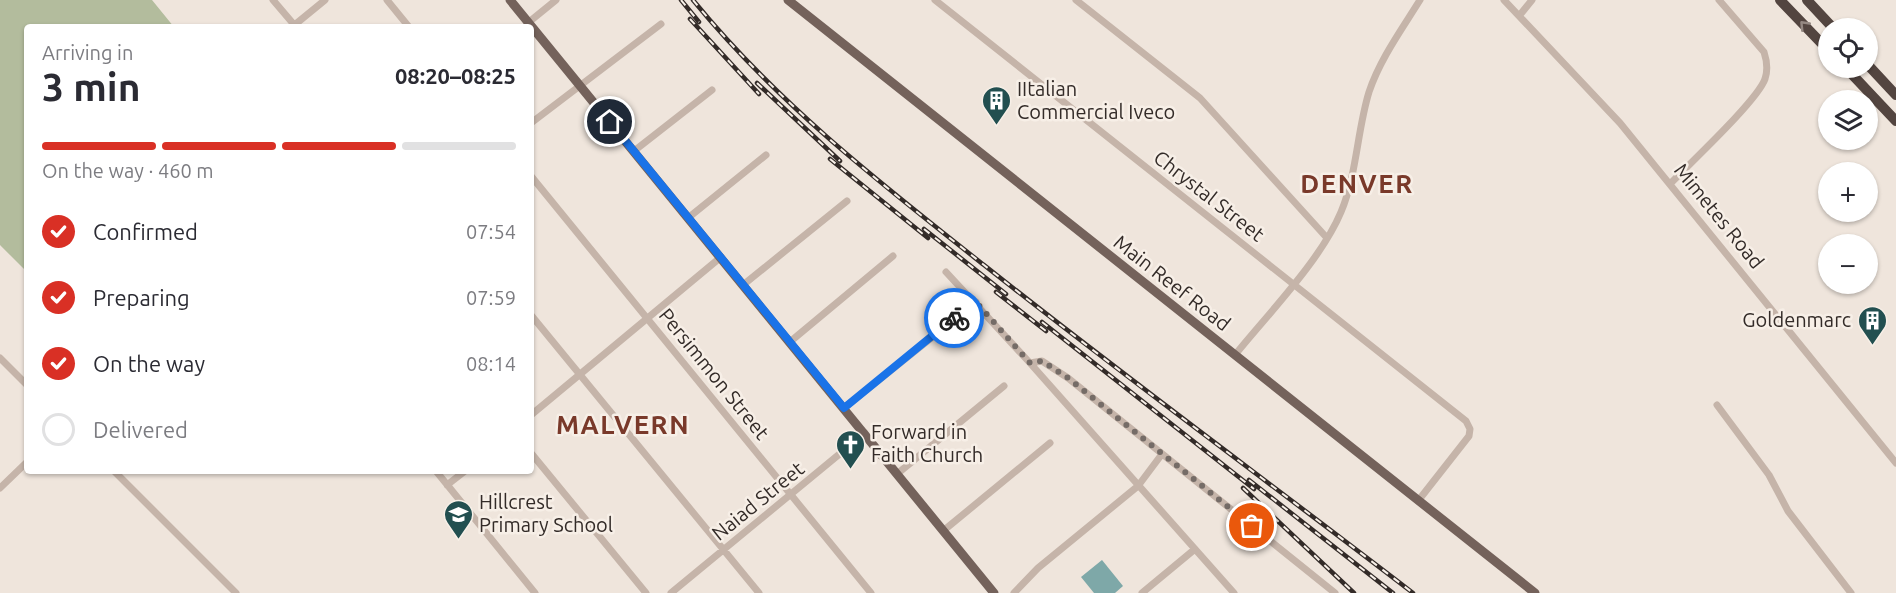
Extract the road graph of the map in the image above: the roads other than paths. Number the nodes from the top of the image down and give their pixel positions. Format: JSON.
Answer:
{"nodes":[{"id":1,"x":273,"y":0,"type":"edge"},
{"id":2,"x":324,"y":0,"type":"edge"},
{"id":3,"x":387,"y":0,"type":"edge"},
{"id":4,"x":510,"y":0,"type":"edge"},
{"id":5,"x":556,"y":0,"type":"edge"},
{"id":6,"x":788,"y":0,"type":"edge"},
{"id":7,"x":935,"y":0,"type":"edge"},
{"id":8,"x":1076,"y":0,"type":"edge"},
{"id":9,"x":1420,"y":0,"type":"edge"},
{"id":10,"x":1504,"y":0,"type":"edge"},
{"id":11,"x":1532,"y":0,"type":"edge"},
{"id":12,"x":1719,"y":0,"type":"edge"},
{"id":13,"x":1780,"y":0,"type":"edge"},
{"id":14,"x":1807,"y":0,"type":"edge"},
{"id":15,"x":1519,"y":16,"type":"junction"},
{"id":16,"x":1824,"y":18,"type":"edge"},
{"id":17,"x":528,"y":22,"type":"joint"},
{"id":18,"x":292,"y":24,"type":"edge"},
{"id":19,"x":296,"y":24,"type":"edge"},
{"id":20,"x":407,"y":24,"type":"edge"},
{"id":21,"x":661,"y":24,"type":"dead end"},
{"id":22,"x":534,"y":29,"type":"edge"},
{"id":23,"x":1818,"y":40,"type":"edge"},
{"id":24,"x":1878,"y":76,"type":"edge"},
{"id":25,"x":1855,"y":78,"type":"edge"},
{"id":26,"x":580,"y":85,"type":"junction"},
{"id":27,"x":712,"y":90,"type":"dead end"},
{"id":28,"x":1896,"y":95,"type":"edge"},
{"id":29,"x":534,"y":121,"type":"edge"},
{"id":30,"x":1896,"y":121,"type":"edge"},
{"id":31,"x":634,"y":151,"type":"junction"},
{"id":32,"x":766,"y":155,"type":"dead end"},
{"id":33,"x":534,"y":180,"type":"edge"},
{"id":34,"x":1671,"y":183,"type":"junction"},
{"id":35,"x":847,"y":201,"type":"dead end"},
{"id":36,"x":688,"y":218,"type":"junction"},
{"id":37,"x":1327,"y":238,"type":"junction"},
{"id":38,"x":893,"y":256,"type":"dead end"},
{"id":39,"x":721,"y":258,"type":"junction"},
{"id":40,"x":946,"y":272,"type":"dead end"},
{"id":41,"x":1292,"y":284,"type":"junction"},
{"id":42,"x":743,"y":285,"type":"junction"},
{"id":43,"x":976,"y":302,"type":"junction"},
{"id":44,"x":648,"y":318,"type":"junction"},
{"id":45,"x":534,"y":319,"type":"edge"},
{"id":46,"x":791,"y":341,"type":"junction"},
{"id":47,"x":1234,"y":355,"type":"junction"},
{"id":48,"x":0,"y":358,"type":"edge"},
{"id":49,"x":1030,"y":363,"type":"junction"},
{"id":50,"x":579,"y":375,"type":"junction"},
{"id":51,"x":24,"y":382,"type":"edge"},
{"id":52,"x":1005,"y":386,"type":"dead end"},
{"id":53,"x":1717,"y":405,"type":"dead end"},
{"id":54,"x":844,"y":408,"type":"junction"},
{"id":55,"x":534,"y":412,"type":"edge"},
{"id":56,"x":865,"y":433,"type":"junction"},
{"id":57,"x":1050,"y":443,"type":"dead end"},
{"id":58,"x":1162,"y":454,"type":"junction"},
{"id":59,"x":534,"y":457,"type":"edge"},
{"id":60,"x":1896,"y":463,"type":"edge"},
{"id":61,"x":24,"y":465,"type":"edge"},
{"id":62,"x":117,"y":474,"type":"edge"},
{"id":63,"x":438,"y":474,"type":"edge"},
{"id":64,"x":461,"y":474,"type":"edge"},
{"id":65,"x":897,"y":474,"type":"junction"},
{"id":66,"x":447,"y":485,"type":"junction"},
{"id":67,"x":1138,"y":486,"type":"junction"},
{"id":68,"x":0,"y":488,"type":"edge"},
{"id":69,"x":791,"y":496,"type":"junction"},
{"id":70,"x":1418,"y":501,"type":"junction"},
{"id":71,"x":943,"y":531,"type":"junction"},
{"id":72,"x":1195,"y":549,"type":"junction"},
{"id":73,"x":723,"y":550,"type":"junction"},
{"id":74,"x":237,"y":593,"type":"edge"},
{"id":75,"x":535,"y":593,"type":"edge"},
{"id":76,"x":646,"y":593,"type":"edge"},
{"id":77,"x":671,"y":593,"type":"edge"},
{"id":78,"x":759,"y":593,"type":"edge"},
{"id":79,"x":871,"y":593,"type":"edge"},
{"id":80,"x":994,"y":593,"type":"edge"},
{"id":81,"x":1014,"y":593,"type":"edge"},
{"id":82,"x":1142,"y":593,"type":"edge"},
{"id":83,"x":1234,"y":593,"type":"edge"},
{"id":84,"x":1335,"y":593,"type":"edge"},
{"id":85,"x":1535,"y":593,"type":"edge"},
{"id":86,"x":1851,"y":593,"type":"edge"}],
"edges":[{"from":1,"to":18,"type":"street"},
{"from":2,"to":19,"type":"street"},
{"from":3,"to":20,"type":"street"},
{"from":4,"to":17,"type":"main road"},
{"from":5,"to":17,"type":"street"},
{"from":6,"to":47,"type":"main road","name":"Main Reef Road"},
{"from":7,"to":41,"type":"street","name":"Chrystal Street"},
{"from":8,"to":37,"type":"street"},
{"from":9,"to":37,"type":"street"},
{"from":10,"to":15,"type":"street","name":"Mimetes Road"},
{"from":11,"to":15,"type":"street"},
{"from":12,"to":34,"type":"street"},
{"from":23,"to":13,"type":"highway","one_way":true},
{"from":14,"to":16,"type":"highway"},
{"from":15,"to":34,"type":"street","name":"Mimetes Road"},
{"from":21,"to":26,"type":"street"},
{"from":22,"to":26,"type":"main road"},
{"from":24,"to":28,"type":"highway"},
{"from":25,"to":30,"type":"highway"},
{"from":26,"to":29,"type":"street"},
{"from":26,"to":31,"type":"main road"},
{"from":27,"to":31,"type":"street"},
{"from":31,"to":36,"type":"main road"},
{"from":32,"to":36,"type":"street"},
{"from":33,"to":44,"type":"street","name":"Persimmon Street"},
{"from":34,"to":60,"type":"street","name":"Mimetes Road"},
{"from":35,"to":42,"type":"street"},
{"from":36,"to":39,"type":"main road"},
{"from":37,"to":41,"type":"street"},
{"from":38,"to":46,"type":"street"},
{"from":39,"to":42,"type":"main road"},
{"from":39,"to":44,"type":"street"},
{"from":40,"to":43,"type":"street"},
{"from":41,"to":47,"type":"street"},
{"from":41,"to":70,"type":"street","name":"Chrystal Street"},
{"from":42,"to":46,"type":"main road"},
{"from":43,"to":49,"type":"street"},
{"from":43,"to":54,"type":"street"},
{"from":44,"to":50,"type":"street"},
{"from":44,"to":69,"type":"street","name":"Persimmon Street"},
{"from":45,"to":50,"type":"street"},
{"from":46,"to":54,"type":"main road"},
{"from":47,"to":70,"type":"main road","name":"Main Reef Road"},
{"from":48,"to":51,"type":"street"},
{"from":49,"to":58,"type":"street"},
{"from":49,"to":67,"type":"street"},
{"from":50,"to":55,"type":"street"},
{"from":50,"to":73,"type":"street"},
{"from":52,"to":65,"type":"street"},
{"from":53,"to":86,"type":"street"},
{"from":54,"to":56,"type":"main road"},
{"from":56,"to":65,"type":"main road"},
{"from":56,"to":69,"type":"street","name":"Naiad Street"},
{"from":57,"to":71,"type":"street"},
{"from":58,"to":67,"type":"street"},
{"from":58,"to":84,"type":"street"},
{"from":59,"to":76,"type":"street"},
{"from":61,"to":68,"type":"street"},
{"from":62,"to":74,"type":"street"},
{"from":63,"to":66,"type":"street"},
{"from":64,"to":66,"type":"street"},
{"from":65,"to":71,"type":"main road"},
{"from":66,"to":75,"type":"street"},
{"from":67,"to":72,"type":"street"},
{"from":67,"to":81,"type":"street"},
{"from":69,"to":73,"type":"street","name":"Naiad Street"},
{"from":69,"to":79,"type":"street","name":"Persimmon Street"},
{"from":70,"to":85,"type":"main road","name":"Main Reef Road"},
{"from":71,"to":80,"type":"main road"},
{"from":72,"to":82,"type":"street"},
{"from":72,"to":83,"type":"street"},
{"from":73,"to":77,"type":"street","name":"Naiad Street"},
{"from":73,"to":78,"type":"street"}]}
